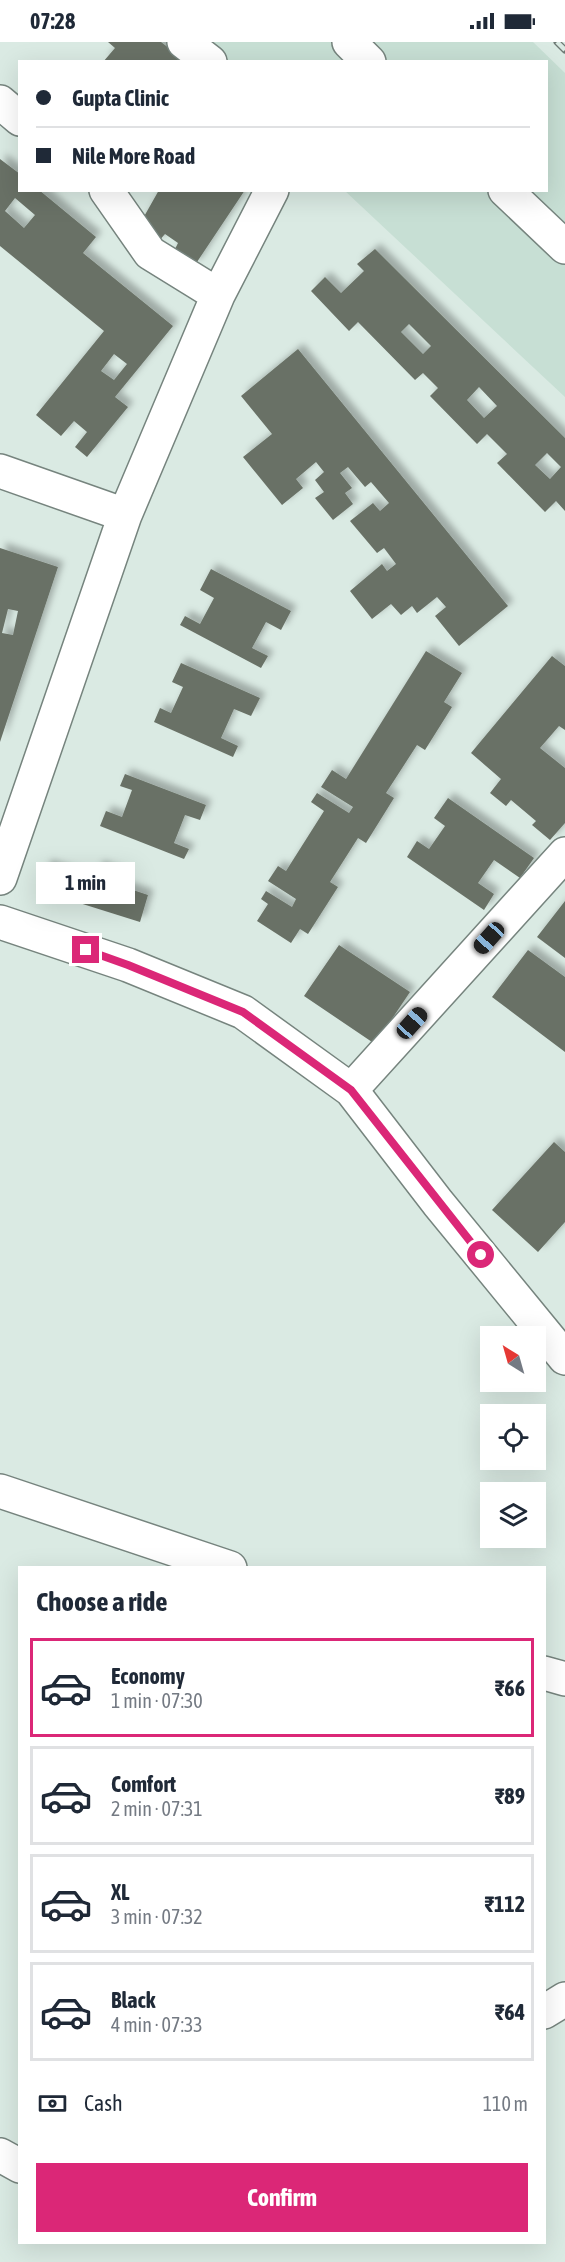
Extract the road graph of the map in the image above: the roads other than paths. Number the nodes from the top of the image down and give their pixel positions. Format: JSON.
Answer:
{"nodes":[{"id":1,"x":184,"y":42,"type":"edge"},
{"id":2,"x":349,"y":42,"type":"edge"},
{"id":3,"x":207,"y":60,"type":"edge"},
{"id":4,"x":367,"y":60,"type":"edge"},
{"id":5,"x":0,"y":102,"type":"edge"},
{"id":6,"x":18,"y":117,"type":"edge"},
{"id":7,"x":107,"y":192,"type":"edge"},
{"id":8,"x":271,"y":192,"type":"edge"},
{"id":9,"x":507,"y":192,"type":"edge"},
{"id":10,"x":565,"y":247,"type":"edge"},
{"id":11,"x":218,"y":295,"type":"junction"},
{"id":12,"x":0,"y":471,"type":"edge"},
{"id":13,"x":125,"y":515,"type":"junction"},
{"id":14,"x":565,"y":854,"type":"edge"},
{"id":15,"x":0,"y":878,"type":"edge"},
{"id":16,"x":0,"y":922,"type":"edge"},
{"id":17,"x":351,"y":1090,"type":"junction"},
{"id":18,"x":565,"y":1358,"type":"edge"},
{"id":19,"x":0,"y":1491,"type":"edge"},
{"id":20,"x":224,"y":1566,"type":"edge"},
{"id":21,"x":546,"y":1674,"type":"edge"},
{"id":22,"x":565,"y":1679,"type":"edge"},
{"id":23,"x":565,"y":1999,"type":"edge"},
{"id":24,"x":546,"y":2011,"type":"edge"},
{"id":25,"x":0,"y":2155,"type":"edge"},
{"id":26,"x":18,"y":2165,"type":"edge"}],
"edges":[{"from":1,"to":3,"type":"street"},
{"from":2,"to":4,"type":"street"},
{"from":5,"to":6,"type":"street"},
{"from":7,"to":11,"type":"street"},
{"from":8,"to":11,"type":"street"},
{"from":9,"to":10,"type":"street"},
{"from":11,"to":13,"type":"street"},
{"from":12,"to":13,"type":"street"},
{"from":13,"to":15,"type":"street"},
{"from":14,"to":17,"type":"street"},
{"from":16,"to":17,"type":"street"},
{"from":17,"to":18,"type":"street"},
{"from":19,"to":20,"type":"street"},
{"from":21,"to":22,"type":"street"},
{"from":23,"to":24,"type":"street"},
{"from":25,"to":26,"type":"street"}]}
